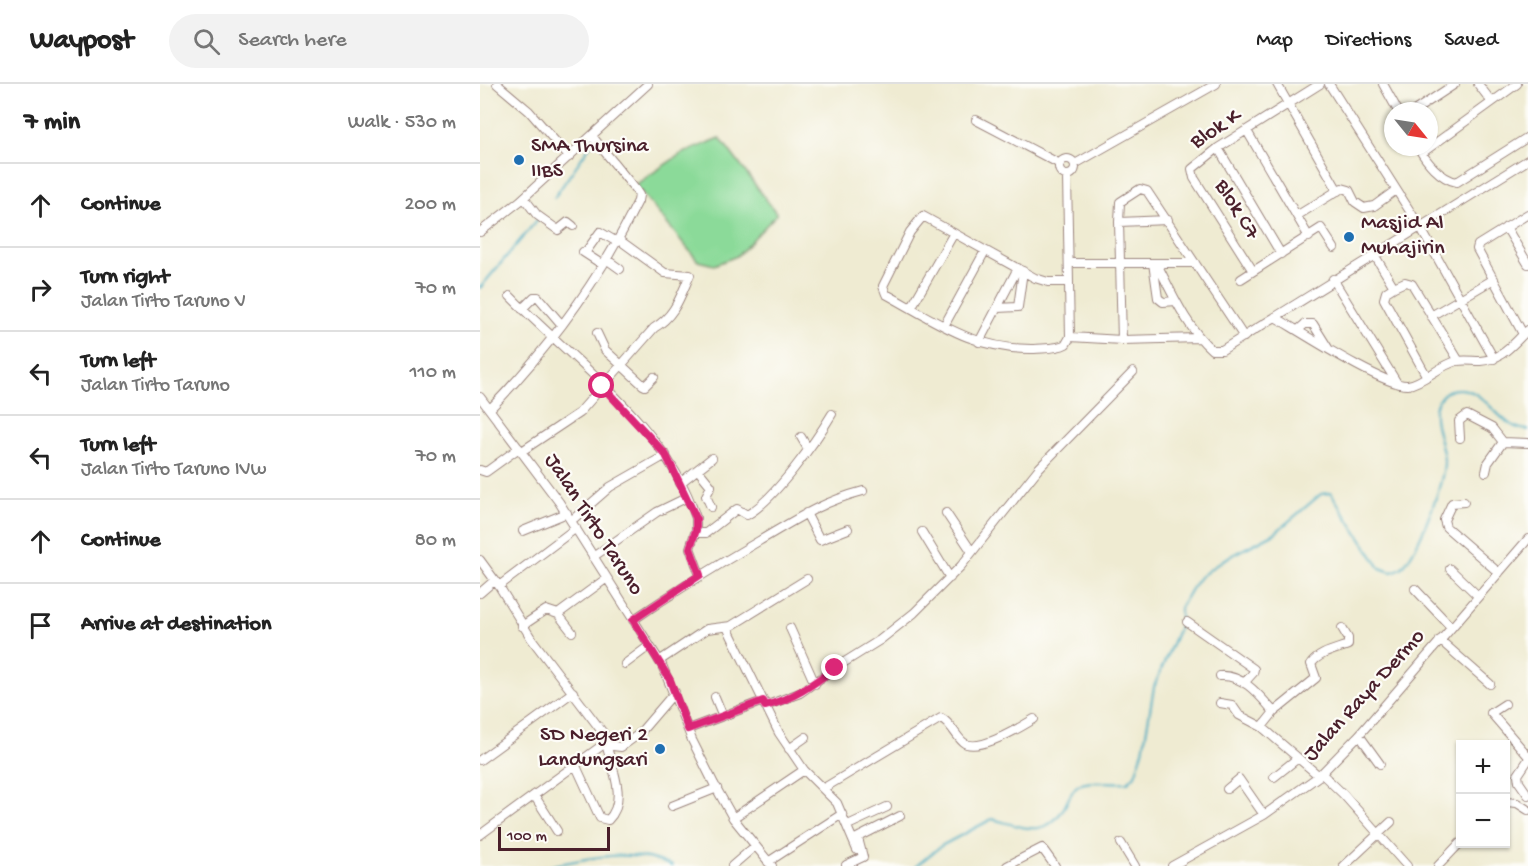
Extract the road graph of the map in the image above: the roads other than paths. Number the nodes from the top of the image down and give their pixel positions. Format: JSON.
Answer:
{"nodes":[{"id":1,"x":497,"y":84,"type":"edge"},
{"id":2,"x":648,"y":84,"type":"edge"},
{"id":3,"x":1216,"y":84,"type":"edge"},
{"id":4,"x":1270,"y":84,"type":"edge"},
{"id":5,"x":1277,"y":84,"type":"edge"},
{"id":6,"x":1320,"y":84,"type":"edge"},
{"id":7,"x":1329,"y":84,"type":"edge"},
{"id":8,"x":1383,"y":84,"type":"edge"},
{"id":9,"x":1455,"y":84,"type":"edge"},
{"id":10,"x":1478,"y":84,"type":"edge"},
{"id":11,"x":1517,"y":84,"type":"edge"},
{"id":12,"x":1280,"y":94,"type":"junction"},
{"id":13,"x":1491,"y":101,"type":"junction"},
{"id":14,"x":1393,"y":102,"type":"edge"},
{"id":15,"x":1428,"y":102,"type":"edge"},
{"id":16,"x":1287,"y":106,"type":"junction"},
{"id":17,"x":976,"y":120,"type":"dead end"},
{"id":18,"x":1247,"y":131,"type":"junction"},
{"id":19,"x":592,"y":136,"type":"junction"},
{"id":20,"x":1528,"y":137,"type":"edge"},
{"id":21,"x":1438,"y":138,"type":"edge"},
{"id":22,"x":1218,"y":148,"type":"junction"},
{"id":23,"x":1425,"y":156,"type":"edge"},
{"id":24,"x":569,"y":157,"type":"junction"},
{"id":25,"x":1528,"y":160,"type":"edge"},
{"id":26,"x":1060,"y":164,"type":"junction"},
{"id":27,"x":1075,"y":164,"type":"junction"},
{"id":28,"x":1193,"y":167,"type":"joint"},
{"id":29,"x":1067,"y":176,"type":"junction"},
{"id":30,"x":1396,"y":190,"type":"junction"},
{"id":31,"x":1338,"y":191,"type":"junction"},
{"id":32,"x":524,"y":198,"type":"junction"},
{"id":33,"x":1528,"y":214,"type":"edge"},
{"id":34,"x":1298,"y":215,"type":"junction"},
{"id":35,"x":1168,"y":220,"type":"junction"},
{"id":36,"x":1119,"y":222,"type":"junction"},
{"id":37,"x":573,"y":226,"type":"dead end"},
{"id":38,"x":1420,"y":227,"type":"junction"},
{"id":39,"x":1506,"y":227,"type":"junction"},
{"id":40,"x":480,"y":232,"type":"edge"},
{"id":41,"x":954,"y":233,"type":"junction"},
{"id":42,"x":1309,"y":237,"type":"junction"},
{"id":43,"x":617,"y":241,"type":"junction"},
{"id":44,"x":1334,"y":248,"type":"dead end"},
{"id":45,"x":985,"y":250,"type":"junction"},
{"id":46,"x":1281,"y":254,"type":"junction"},
{"id":47,"x":1375,"y":256,"type":"junction"},
{"id":48,"x":604,"y":262,"type":"junction"},
{"id":49,"x":1069,"y":263,"type":"junction"},
{"id":50,"x":1119,"y":263,"type":"junction"},
{"id":51,"x":1195,"y":263,"type":"junction"},
{"id":52,"x":1155,"y":264,"type":"junction"},
{"id":53,"x":1528,"y":264,"type":"edge"},
{"id":54,"x":620,"y":269,"type":"dead end"},
{"id":55,"x":1021,"y":270,"type":"junction"},
{"id":56,"x":1253,"y":271,"type":"junction"},
{"id":57,"x":1017,"y":279,"type":"junction"},
{"id":58,"x":1241,"y":279,"type":"dead end"},
{"id":59,"x":1333,"y":279,"type":"junction"},
{"id":60,"x":1494,"y":279,"type":"junction"},
{"id":61,"x":1068,"y":282,"type":"junction"},
{"id":62,"x":1394,"y":287,"type":"junction"},
{"id":63,"x":510,"y":296,"type":"dead end"},
{"id":64,"x":1461,"y":299,"type":"junction"},
{"id":65,"x":1176,"y":301,"type":"junction"},
{"id":66,"x":912,"y":308,"type":"junction"},
{"id":67,"x":997,"y":308,"type":"junction"},
{"id":68,"x":522,"y":309,"type":"junction"},
{"id":69,"x":1431,"y":316,"type":"junction"},
{"id":70,"x":1275,"y":317,"type":"junction"},
{"id":71,"x":562,"y":325,"type":"junction"},
{"id":72,"x":944,"y":326,"type":"junction"},
{"id":73,"x":1298,"y":330,"type":"junction"},
{"id":74,"x":1525,"y":332,"type":"edge"},
{"id":75,"x":597,"y":333,"type":"dead end"},
{"id":76,"x":553,"y":337,"type":"junction"},
{"id":77,"x":1070,"y":337,"type":"junction"},
{"id":78,"x":1244,"y":337,"type":"junction"},
{"id":79,"x":1200,"y":338,"type":"junction"},
{"id":80,"x":1122,"y":340,"type":"junction"},
{"id":81,"x":979,"y":342,"type":"junction"},
{"id":82,"x":1328,"y":348,"type":"junction"},
{"id":83,"x":1494,"y":359,"type":"junction"},
{"id":84,"x":1459,"y":361,"type":"junction"},
{"id":85,"x":623,"y":366,"type":"junction"},
{"id":86,"x":1133,"y":372,"type":"dead end"},
{"id":87,"x":1426,"y":375,"type":"junction"},
{"id":88,"x":654,"y":377,"type":"dead end"},
{"id":89,"x":1398,"y":384,"type":"junction"},
{"id":90,"x":602,"y":386,"type":"junction"},
{"id":91,"x":480,"y":397,"type":"edge"},
{"id":92,"x":489,"y":409,"type":"junction"},
{"id":93,"x":832,"y":414,"type":"dead end"},
{"id":94,"x":801,"y":437,"type":"dead end"},
{"id":95,"x":1460,"y":438,"type":"dead end"},
{"id":96,"x":1503,"y":442,"type":"junction"},
{"id":97,"x":1528,"y":443,"type":"edge"},
{"id":98,"x":520,"y":449,"type":"junction"},
{"id":99,"x":808,"y":449,"type":"junction"},
{"id":100,"x":666,"y":455,"type":"junction"},
{"id":101,"x":712,"y":458,"type":"dead end"},
{"id":102,"x":480,"y":470,"type":"edge"},
{"id":103,"x":698,"y":470,"type":"junction"},
{"id":104,"x":1486,"y":472,"type":"dead end"},
{"id":105,"x":680,"y":483,"type":"junction"},
{"id":106,"x":863,"y":491,"type":"dead end"},
{"id":107,"x":688,"y":497,"type":"junction"},
{"id":108,"x":1464,"y":502,"type":"dead end"},
{"id":109,"x":711,"y":507,"type":"dead end"},
{"id":110,"x":806,"y":513,"type":"junction"},
{"id":111,"x":946,"y":513,"type":"dead end"},
{"id":112,"x":569,"y":517,"type":"junction"},
{"id":113,"x":576,"y":528,"type":"junction"},
{"id":114,"x":848,"y":529,"type":"dead end"},
{"id":115,"x":696,"y":530,"type":"junction"},
{"id":116,"x":523,"y":531,"type":"dead end"},
{"id":117,"x":922,"y":532,"type":"dead end"},
{"id":118,"x":1528,"y":539,"type":"edge"},
{"id":119,"x":972,"y":552,"type":"junction"},
{"id":120,"x":593,"y":557,"type":"junction"},
{"id":121,"x":480,"y":560,"type":"edge"},
{"id":122,"x":1450,"y":569,"type":"dead end"},
{"id":123,"x":1499,"y":573,"type":"junction"},
{"id":124,"x":700,"y":575,"type":"junction"},
{"id":125,"x":607,"y":578,"type":"junction"},
{"id":126,"x":950,"y":578,"type":"junction"},
{"id":127,"x":807,"y":579,"type":"dead end"},
{"id":128,"x":497,"y":583,"type":"junction"},
{"id":129,"x":1415,"y":589,"type":"dead end"},
{"id":130,"x":480,"y":593,"type":"edge"},
{"id":131,"x":1478,"y":597,"type":"junction"},
{"id":132,"x":558,"y":614,"type":"junction"},
{"id":133,"x":633,"y":620,"type":"junction"},
{"id":134,"x":1187,"y":622,"type":"dead end"},
{"id":135,"x":522,"y":626,"type":"junction"},
{"id":136,"x":727,"y":627,"type":"junction"},
{"id":137,"x":1451,"y":627,"type":"junction"},
{"id":138,"x":790,"y":628,"type":"dead end"},
{"id":139,"x":1342,"y":628,"type":"dead end"},
{"id":140,"x":572,"y":632,"type":"dead end"},
{"id":141,"x":1440,"y":640,"type":"junction"},
{"id":142,"x":650,"y":646,"type":"junction"},
{"id":143,"x":659,"y":661,"type":"junction"},
{"id":144,"x":625,"y":664,"type":"dead end"},
{"id":145,"x":1220,"y":676,"type":"dead end"},
{"id":146,"x":1244,"y":683,"type":"junction"},
{"id":147,"x":815,"y":684,"type":"junction"},
{"id":148,"x":1490,"y":684,"type":"dead end"},
{"id":149,"x":573,"y":692,"type":"junction"},
{"id":150,"x":675,"y":692,"type":"junction"},
{"id":151,"x":715,"y":696,"type":"dead end"},
{"id":152,"x":764,"y":703,"type":"junction"},
{"id":153,"x":1220,"y":703,"type":"dead end"},
{"id":154,"x":1504,"y":704,"type":"dead end"},
{"id":155,"x":1274,"y":712,"type":"junction"},
{"id":156,"x":722,"y":714,"type":"junction"},
{"id":157,"x":1034,"y":719,"type":"dead end"},
{"id":158,"x":1262,"y":727,"type":"junction"},
{"id":159,"x":688,"y":729,"type":"junction"},
{"id":160,"x":1359,"y":735,"type":"junction"},
{"id":161,"x":806,"y":737,"type":"dead end"},
{"id":162,"x":607,"y":743,"type":"junction"},
{"id":163,"x":789,"y":749,"type":"junction"},
{"id":164,"x":1298,"y":758,"type":"junction"},
{"id":165,"x":1528,"y":758,"type":"edge"},
{"id":166,"x":480,"y":760,"type":"edge"},
{"id":167,"x":1380,"y":764,"type":"dead end"},
{"id":168,"x":576,"y":766,"type":"junction"},
{"id":169,"x":804,"y":770,"type":"junction"},
{"id":170,"x":1320,"y":774,"type":"junction"},
{"id":171,"x":1274,"y":777,"type":"dead end"},
{"id":172,"x":717,"y":788,"type":"junction"},
{"id":173,"x":824,"y":788,"type":"junction"},
{"id":174,"x":1227,"y":789,"type":"dead end"},
{"id":175,"x":534,"y":795,"type":"junction"},
{"id":176,"x":1528,"y":795,"type":"edge"},
{"id":177,"x":1510,"y":802,"type":"edge"},
{"id":178,"x":672,"y":806,"type":"dead end"},
{"id":179,"x":887,"y":807,"type":"dead end"},
{"id":180,"x":1528,"y":810,"type":"edge"},
{"id":181,"x":842,"y":814,"type":"junction"},
{"id":182,"x":1264,"y":814,"type":"junction"},
{"id":183,"x":900,"y":816,"type":"dead end"},
{"id":184,"x":733,"y":818,"type":"junction"},
{"id":185,"x":1391,"y":822,"type":"dead end"},
{"id":186,"x":848,"y":825,"type":"junction"},
{"id":187,"x":556,"y":831,"type":"dead end"},
{"id":188,"x":1378,"y":832,"type":"junction"},
{"id":189,"x":480,"y":835,"type":"edge"},
{"id":190,"x":855,"y":838,"type":"junction"},
{"id":191,"x":1121,"y":843,"type":"dead end"},
{"id":192,"x":754,"y":846,"type":"junction"},
{"id":193,"x":1456,"y":848,"type":"edge"},
{"id":194,"x":857,"y":850,"type":"dead end"},
{"id":195,"x":770,"y":864,"type":"edge"},
{"id":196,"x":846,"y":865,"type":"edge"},
{"id":197,"x":732,"y":866,"type":"edge"},
{"id":198,"x":1007,"y":866,"type":"edge"},
{"id":199,"x":1055,"y":866,"type":"edge"},
{"id":200,"x":1135,"y":866,"type":"edge"},
{"id":201,"x":1172,"y":866,"type":"edge"},
{"id":202,"x":1344,"y":866,"type":"edge"},
{"id":203,"x":1407,"y":866,"type":"edge"},
{"id":204,"x":1438,"y":866,"type":"edge"}],
"edges":[{"from":1,"to":24,"type":"street"},
{"from":2,"to":19,"type":"street"},
{"from":3,"to":27,"type":"street"},
{"from":4,"to":12,"type":"street"},
{"from":5,"to":12,"type":"street"},
{"from":6,"to":16,"type":"street","name":"Blok K"},
{"from":7,"to":30,"type":"street"},
{"from":8,"to":14,"type":"street"},
{"from":9,"to":15,"type":"street"},
{"from":10,"to":13,"type":"street"},
{"from":11,"to":13,"type":"street"},
{"from":12,"to":16,"type":"street"},
{"from":13,"to":21,"type":"street"},
{"from":16,"to":18,"type":"street","name":"Blok K"},
{"from":16,"to":31,"type":"street"},
{"from":17,"to":26,"type":"street"},
{"from":18,"to":22,"type":"street","name":"Blok K"},
{"from":18,"to":34,"type":"street"},
{"from":19,"to":24,"type":"street"},
{"from":19,"to":43,"type":"street"},
{"from":20,"to":23,"type":"street"},
{"from":22,"to":28,"type":"street","name":"Blok K"},
{"from":22,"to":46,"type":"street"},
{"from":24,"to":32,"type":"street"},
{"from":25,"to":38,"type":"street"},
{"from":26,"to":27,"type":"street"},
{"from":26,"to":29,"type":"street"},
{"from":27,"to":29,"type":"street"},
{"from":28,"to":56,"type":"street","name":"Blok C7"},
{"from":29,"to":49,"type":"street"},
{"from":30,"to":31,"type":"street"},
{"from":30,"to":38,"type":"street"},
{"from":31,"to":34,"type":"street"},
{"from":32,"to":37,"type":"street"},
{"from":32,"to":40,"type":"street"},
{"from":33,"to":39,"type":"street"},
{"from":34,"to":42,"type":"street"},
{"from":35,"to":36,"type":"street"},
{"from":35,"to":36,"type":"street"},
{"from":35,"to":51,"type":"street"},
{"from":36,"to":50,"type":"street"},
{"from":38,"to":47,"type":"street"},
{"from":38,"to":64,"type":"street"},
{"from":39,"to":53,"type":"street"},
{"from":39,"to":60,"type":"street"},
{"from":41,"to":45,"type":"street"},
{"from":41,"to":66,"type":"street"},
{"from":41,"to":66,"type":"street"},
{"from":42,"to":44,"type":"street"},
{"from":42,"to":46,"type":"street"},
{"from":43,"to":48,"type":"street"},
{"from":43,"to":48,"type":"street"},
{"from":43,"to":85,"type":"street"},
{"from":45,"to":55,"type":"street"},
{"from":45,"to":72,"type":"street"},
{"from":46,"to":56,"type":"street"},
{"from":47,"to":59,"type":"street"},
{"from":47,"to":62,"type":"street"},
{"from":48,"to":54,"type":"street"},
{"from":48,"to":71,"type":"street"},
{"from":49,"to":50,"type":"street"},
{"from":49,"to":61,"type":"street"},
{"from":50,"to":52,"type":"street"},
{"from":50,"to":80,"type":"street"},
{"from":51,"to":52,"type":"street"},
{"from":51,"to":78,"type":"street"},
{"from":52,"to":65,"type":"street"},
{"from":52,"to":65,"type":"street"},
{"from":55,"to":57,"type":"street"},
{"from":55,"to":61,"type":"street"},
{"from":56,"to":58,"type":"street"},
{"from":57,"to":67,"type":"street"},
{"from":57,"to":67,"type":"street"},
{"from":59,"to":70,"type":"street"},
{"from":59,"to":89,"type":"street"},
{"from":60,"to":64,"type":"street"},
{"from":60,"to":74,"type":"street"},
{"from":61,"to":77,"type":"street"},
{"from":62,"to":69,"type":"street"},
{"from":62,"to":87,"type":"street"},
{"from":63,"to":68,"type":"street"},
{"from":64,"to":69,"type":"street"},
{"from":64,"to":83,"type":"street"},
{"from":65,"to":79,"type":"street"},
{"from":66,"to":72,"type":"street"},
{"from":67,"to":81,"type":"street"},
{"from":68,"to":71,"type":"street"},
{"from":68,"to":76,"type":"street"},
{"from":69,"to":84,"type":"street"},
{"from":70,"to":73,"type":"street"},
{"from":70,"to":78,"type":"street"},
{"from":71,"to":76,"type":"street"},
{"from":72,"to":81,"type":"street"},
{"from":73,"to":82,"type":"street"},
{"from":73,"to":82,"type":"street"},
{"from":74,"to":83,"type":"street"},
{"from":75,"to":85,"type":"street"},
{"from":76,"to":90,"type":"street"},
{"from":76,"to":92,"type":"street"},
{"from":77,"to":80,"type":"street"},
{"from":77,"to":81,"type":"street"},
{"from":78,"to":79,"type":"street"},
{"from":79,"to":80,"type":"street"},
{"from":82,"to":89,"type":"street"},
{"from":83,"to":84,"type":"street"},
{"from":84,"to":87,"type":"street"},
{"from":85,"to":88,"type":"street"},
{"from":85,"to":90,"type":"street"},
{"from":86,"to":119,"type":"street"},
{"from":87,"to":89,"type":"street"},
{"from":90,"to":98,"type":"street"},
{"from":90,"to":100,"type":"street"},
{"from":91,"to":92,"type":"street","name":"Jalan Tirto Taruno"},
{"from":92,"to":98,"type":"street","name":"Jalan Tirto Taruno"},
{"from":93,"to":99,"type":"street"},
{"from":94,"to":99,"type":"street"},
{"from":95,"to":96,"type":"street"},
{"from":96,"to":97,"type":"street"},
{"from":96,"to":104,"type":"street"},
{"from":98,"to":102,"type":"street"},
{"from":98,"to":112,"type":"street","name":"Jalan Tirto Taruno"},
{"from":99,"to":115,"type":"street"},
{"from":100,"to":105,"type":"street"},
{"from":100,"to":112,"type":"street"},
{"from":101,"to":103,"type":"street"},
{"from":103,"to":105,"type":"street"},
{"from":103,"to":109,"type":"street"},
{"from":105,"to":107,"type":"street"},
{"from":106,"to":110,"type":"street"},
{"from":107,"to":115,"type":"street"},
{"from":107,"to":120,"type":"street"},
{"from":108,"to":123,"type":"street"},
{"from":110,"to":114,"type":"street"},
{"from":110,"to":124,"type":"street"},
{"from":111,"to":119,"type":"street"},
{"from":112,"to":113,"type":"street","name":"Jalan Tirto Taruno"},
{"from":112,"to":116,"type":"street"},
{"from":113,"to":120,"type":"street","name":"Jalan Tirto Taruno"},
{"from":113,"to":128,"type":"street"},
{"from":115,"to":124,"type":"street"},
{"from":117,"to":126,"type":"street"},
{"from":118,"to":123,"type":"street","name":"Jalan Raya Dermo"},
{"from":119,"to":126,"type":"street"},
{"from":120,"to":125,"type":"street","name":"Jalan Tirto Taruno"},
{"from":121,"to":128,"type":"street"},
{"from":122,"to":131,"type":"street"},
{"from":123,"to":131,"type":"street","name":"Jalan Raya Dermo"},
{"from":124,"to":133,"type":"street"},
{"from":125,"to":132,"type":"street"},
{"from":125,"to":133,"type":"street","name":"Jalan Tirto Taruno"},
{"from":126,"to":147,"type":"street"},
{"from":127,"to":136,"type":"street"},
{"from":128,"to":130,"type":"street"},
{"from":128,"to":135,"type":"street"},
{"from":129,"to":137,"type":"street"},
{"from":131,"to":137,"type":"street","name":"Jalan Raya Dermo"},
{"from":132,"to":135,"type":"street"},
{"from":132,"to":140,"type":"street"},
{"from":133,"to":142,"type":"street","name":"Jalan Tirto Taruno"},
{"from":134,"to":146,"type":"street"},
{"from":135,"to":149,"type":"street"},
{"from":136,"to":143,"type":"street"},
{"from":136,"to":152,"type":"street"},
{"from":137,"to":141,"type":"street","name":"Jalan Raya Dermo"},
{"from":138,"to":147,"type":"street"},
{"from":139,"to":155,"type":"street"},
{"from":141,"to":148,"type":"street"},
{"from":141,"to":160,"type":"street","name":"Jalan Raya Dermo"},
{"from":142,"to":143,"type":"street","name":"Jalan Tirto Taruno"},
{"from":142,"to":144,"type":"street"},
{"from":143,"to":150,"type":"street","name":"Jalan Tirto Taruno"},
{"from":145,"to":146,"type":"street"},
{"from":146,"to":155,"type":"street"},
{"from":147,"to":152,"type":"street"},
{"from":149,"to":162,"type":"street"},
{"from":149,"to":166,"type":"street"},
{"from":150,"to":159,"type":"street","name":"Jalan Tirto Taruno"},
{"from":150,"to":162,"type":"street"},
{"from":151,"to":156,"type":"street"},
{"from":152,"to":156,"type":"street"},
{"from":152,"to":163,"type":"street"},
{"from":153,"to":158,"type":"street"},
{"from":154,"to":165,"type":"street"},
{"from":155,"to":158,"type":"street"},
{"from":156,"to":159,"type":"street"},
{"from":157,"to":173,"type":"street"},
{"from":158,"to":164,"type":"street"},
{"from":159,"to":172,"type":"street","name":"Jalan Tirto Taruno"},
{"from":160,"to":167,"type":"street"},
{"from":160,"to":170,"type":"street","name":"Jalan Raya Dermo"},
{"from":161,"to":163,"type":"street"},
{"from":162,"to":168,"type":"street"},
{"from":162,"to":168,"type":"street"},
{"from":163,"to":169,"type":"street"},
{"from":164,"to":170,"type":"street"},
{"from":164,"to":171,"type":"street"},
{"from":165,"to":176,"type":"street"},
{"from":168,"to":175,"type":"street"},
{"from":169,"to":173,"type":"street"},
{"from":169,"to":184,"type":"street"},
{"from":170,"to":182,"type":"street","name":"Jalan Raya Dermo"},
{"from":170,"to":188,"type":"street"},
{"from":172,"to":178,"type":"street"},
{"from":172,"to":184,"type":"street","name":"Jalan Tirto Taruno"},
{"from":173,"to":181,"type":"street"},
{"from":174,"to":182,"type":"street"},
{"from":175,"to":187,"type":"street"},
{"from":175,"to":189,"type":"street"},
{"from":177,"to":180,"type":"street"},
{"from":179,"to":186,"type":"street"},
{"from":181,"to":186,"type":"street"},
{"from":181,"to":195,"type":"street"},
{"from":182,"to":201,"type":"street","name":"Jalan Raya Dermo"},
{"from":183,"to":190,"type":"street"},
{"from":184,"to":192,"type":"street","name":"Jalan Tirto Taruno"},
{"from":185,"to":188,"type":"street"},
{"from":186,"to":190,"type":"street"},
{"from":188,"to":202,"type":"street"},
{"from":188,"to":203,"type":"street"},
{"from":190,"to":194,"type":"street"},
{"from":190,"to":196,"type":"street"},
{"from":191,"to":200,"type":"street"},
{"from":192,"to":195,"type":"street","name":"Jalan Tirto Taruno"},
{"from":192,"to":197,"type":"street"},
{"from":193,"to":204,"type":"street"},
{"from":198,"to":199,"type":"street"}]}
